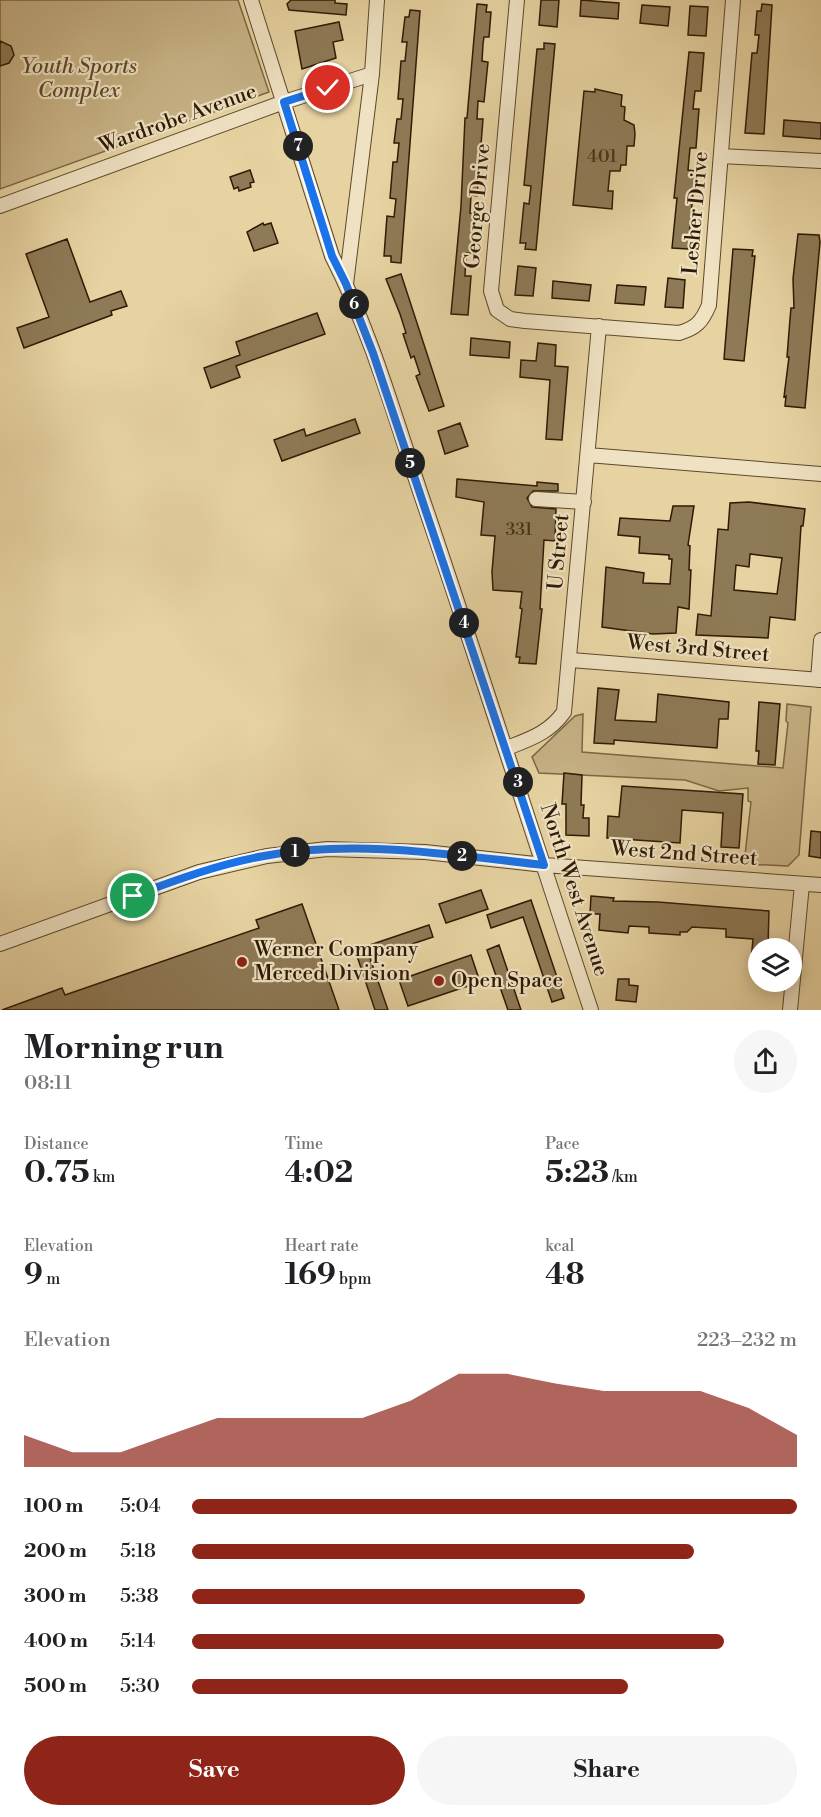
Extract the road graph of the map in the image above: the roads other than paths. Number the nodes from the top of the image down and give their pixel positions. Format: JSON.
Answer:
{"nodes":[{"id":1,"x":251,"y":0,"type":"edge"},
{"id":2,"x":377,"y":0,"type":"edge"},
{"id":3,"x":516,"y":0,"type":"edge"},
{"id":4,"x":733,"y":0,"type":"edge"},
{"id":5,"x":372,"y":74,"type":"junction"},
{"id":6,"x":284,"y":102,"type":"junction"},
{"id":7,"x":722,"y":156,"type":"junction"},
{"id":8,"x":821,"y":161,"type":"edge"},
{"id":9,"x":0,"y":206,"type":"edge"},
{"id":10,"x":346,"y":284,"type":"junction"},
{"id":11,"x":599,"y":326,"type":"junction"},
{"id":12,"x":588,"y":455,"type":"junction"},
{"id":13,"x":821,"y":474,"type":"edge"},
{"id":14,"x":536,"y":499,"type":"dead end"},
{"id":15,"x":584,"y":502,"type":"junction"},
{"id":16,"x":821,"y":640,"type":"edge"},
{"id":17,"x":571,"y":660,"type":"junction"},
{"id":18,"x":820,"y":680,"type":"edge"},
{"id":19,"x":507,"y":748,"type":"junction"},
{"id":20,"x":544,"y":865,"type":"junction"},
{"id":21,"x":802,"y":884,"type":"junction"},
{"id":22,"x":821,"y":885,"type":"edge"},
{"id":23,"x":0,"y":944,"type":"edge"},
{"id":24,"x":591,"y":1010,"type":"edge"},
{"id":25,"x":790,"y":1010,"type":"edge"}],
"edges":[{"from":1,"to":6,"type":"street","name":"North West Avenue"},
{"from":2,"to":5,"type":"street"},
{"from":3,"to":11,"type":"street","name":"George Drive"},
{"from":4,"to":7,"type":"street","name":"Lesher Drive"},
{"from":5,"to":6,"type":"street","name":"Wardrobe Avenue"},
{"from":5,"to":10,"type":"street"},
{"from":6,"to":9,"type":"street","name":"Wardrobe Avenue"},
{"from":6,"to":10,"type":"street","name":"North West Avenue"},
{"from":7,"to":8,"type":"street"},
{"from":7,"to":11,"type":"street","name":"Lesher Drive"},
{"from":10,"to":19,"type":"street","name":"North West Avenue"},
{"from":11,"to":12,"type":"street","name":"U Street"},
{"from":12,"to":13,"type":"street"},
{"from":12,"to":15,"type":"street","name":"U Street"},
{"from":14,"to":15,"type":"street"},
{"from":15,"to":17,"type":"street","name":"U Street"},
{"from":16,"to":18,"type":"street"},
{"from":17,"to":18,"type":"street","name":"West 3rd Street"},
{"from":17,"to":19,"type":"street","name":"U Street"},
{"from":19,"to":20,"type":"street","name":"North West Avenue"},
{"from":20,"to":21,"type":"street","name":"West 2nd Street"},
{"from":20,"to":23,"type":"street","name":"West 2nd Street"},
{"from":20,"to":24,"type":"street","name":"North West Avenue"},
{"from":21,"to":22,"type":"street","name":"West 2nd Street"},
{"from":21,"to":25,"type":"street"}]}
